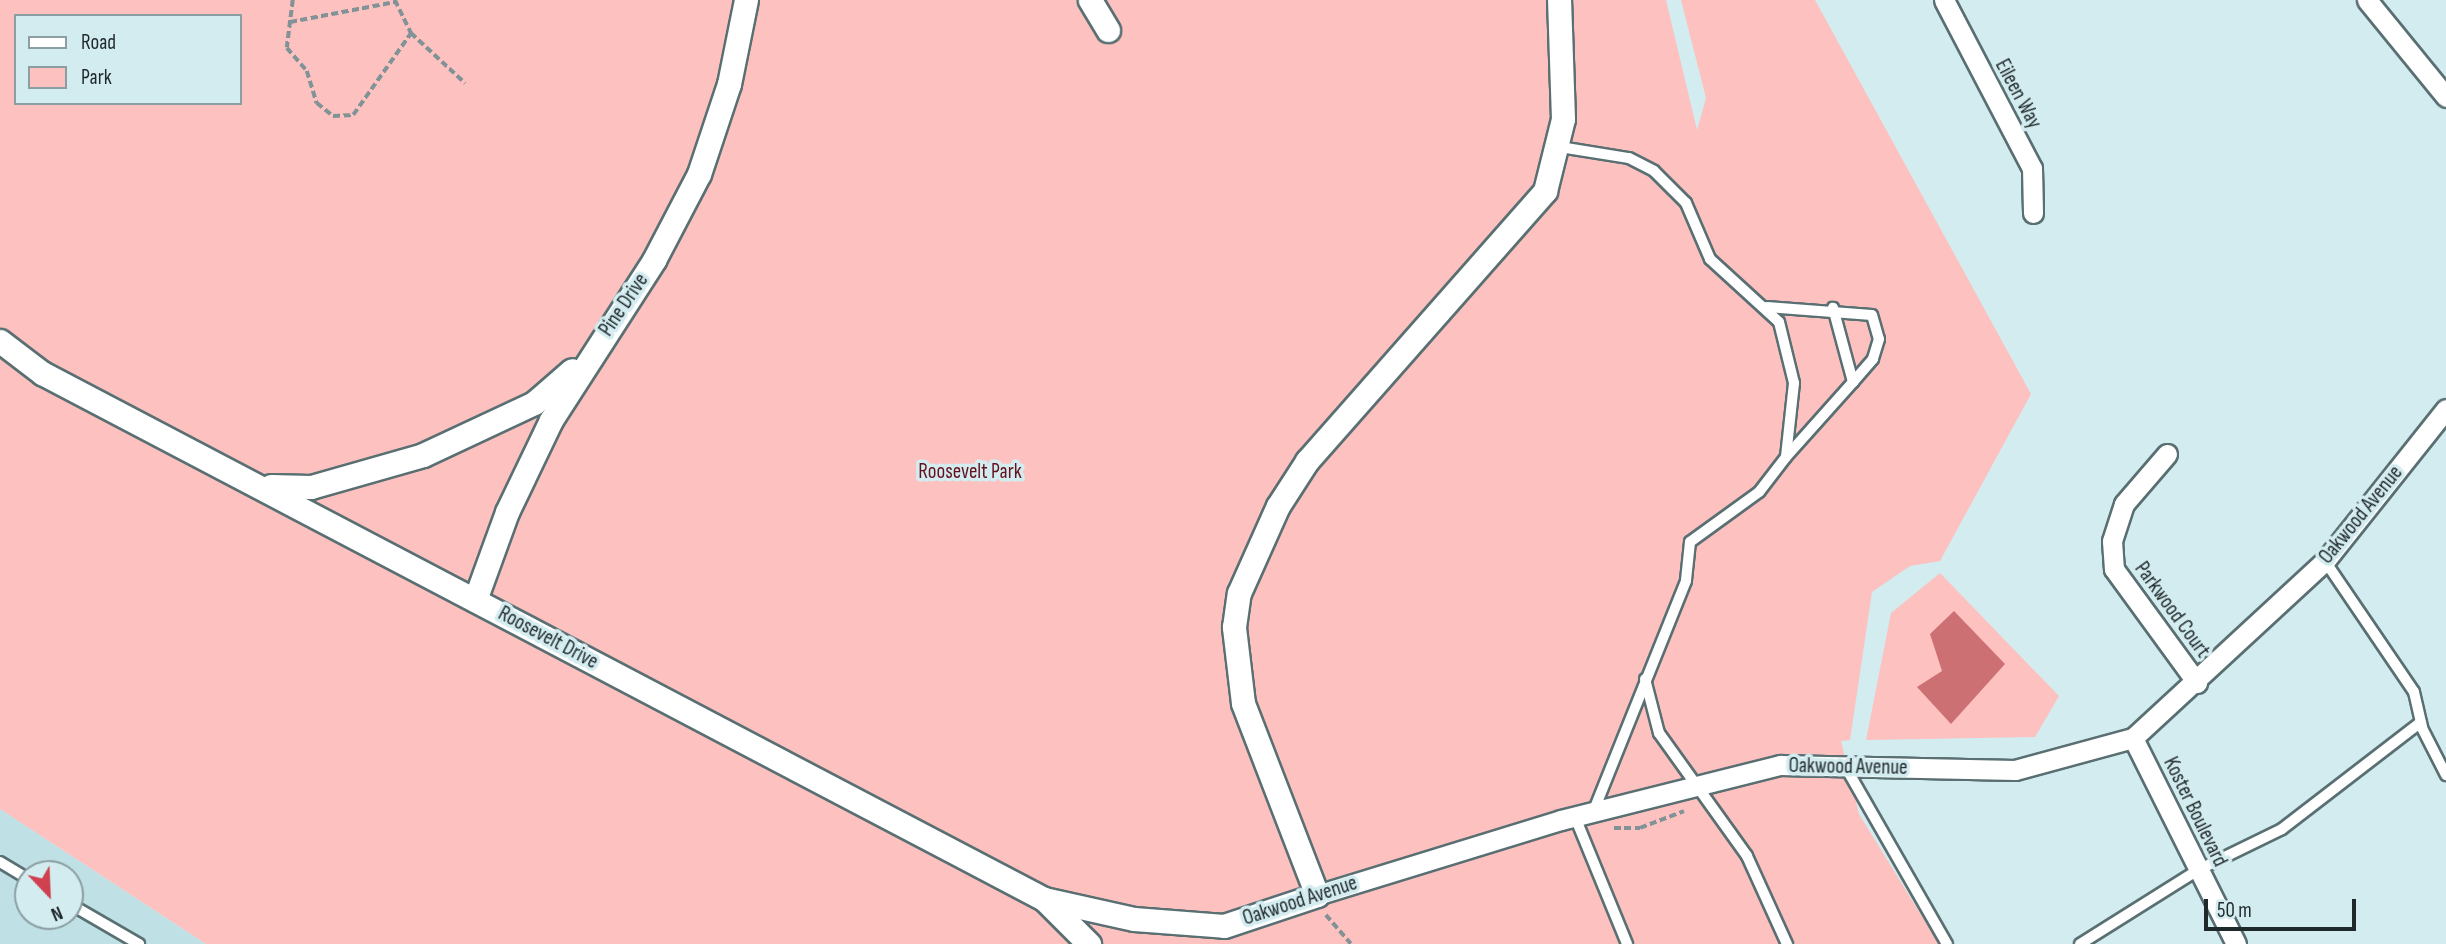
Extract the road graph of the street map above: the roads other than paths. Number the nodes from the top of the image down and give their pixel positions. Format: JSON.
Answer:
{"nodes":[{"id":1,"x":746,"y":0,"type":"edge"},
{"id":2,"x":1090,"y":0,"type":"edge"},
{"id":3,"x":1559,"y":0,"type":"edge"},
{"id":4,"x":1944,"y":0,"type":"edge"},
{"id":5,"x":2367,"y":0,"type":"edge"},
{"id":6,"x":1108,"y":30,"type":"dead end"},
{"id":7,"x":2446,"y":97,"type":"edge"},
{"id":8,"x":1560,"y":147,"type":"junction"},
{"id":9,"x":2033,"y":213,"type":"dead end"},
{"id":10,"x":1767,"y":307,"type":"junction"},
{"id":11,"x":1833,"y":308,"type":"junction"},
{"id":12,"x":0,"y":341,"type":"edge"},
{"id":13,"x":596,"y":346,"type":"junction"},
{"id":14,"x":1853,"y":382,"type":"junction"},
{"id":15,"x":2446,"y":409,"type":"edge"},
{"id":16,"x":2167,"y":454,"type":"dead end"},
{"id":17,"x":1786,"y":457,"type":"junction"},
{"id":18,"x":256,"y":483,"type":"junction"},
{"id":19,"x":2325,"y":561,"type":"junction"},
{"id":20,"x":475,"y":600,"type":"junction"},
{"id":21,"x":1645,"y":678,"type":"junction"},
{"id":22,"x":2197,"y":683,"type":"junction"},
{"id":23,"x":2421,"y":722,"type":"junction"},
{"id":24,"x":2133,"y":738,"type":"junction"},
{"id":25,"x":1845,"y":766,"type":"junction"},
{"id":26,"x":2446,"y":775,"type":"edge"},
{"id":27,"x":1697,"y":786,"type":"junction"},
{"id":28,"x":1584,"y":814,"type":"junction"},
{"id":29,"x":2198,"y":870,"type":"junction"},
{"id":30,"x":1044,"y":899,"type":"junction"},
{"id":31,"x":1322,"y":905,"type":"junction"},
{"id":32,"x":84,"y":912,"type":"edge"},
{"id":33,"x":1224,"y":926,"type":"junction"},
{"id":34,"x":139,"y":944,"type":"edge"},
{"id":35,"x":1088,"y":944,"type":"edge"},
{"id":36,"x":1206,"y":944,"type":"edge"},
{"id":37,"x":1627,"y":944,"type":"edge"},
{"id":38,"x":1787,"y":944,"type":"edge"},
{"id":39,"x":1947,"y":944,"type":"edge"},
{"id":40,"x":2080,"y":944,"type":"edge"},
{"id":41,"x":2236,"y":944,"type":"edge"}],
"edges":[{"from":1,"to":13,"type":"street","name":"Pine Drive"},
{"from":2,"to":6,"type":"street"},
{"from":3,"to":8,"type":"street"},
{"from":4,"to":9,"type":"street","name":"Eileen Way"},
{"from":5,"to":7,"type":"street"},
{"from":8,"to":10,"type":"lane"},
{"from":8,"to":31,"type":"street"},
{"from":10,"to":11,"type":"lane"},
{"from":10,"to":17,"type":"lane"},
{"from":11,"to":14,"type":"lane"},
{"from":11,"to":14,"type":"lane"},
{"from":12,"to":18,"type":"street","name":"Roosevelt Drive"},
{"from":13,"to":18,"type":"street"},
{"from":13,"to":20,"type":"street","name":"Pine Drive"},
{"from":14,"to":17,"type":"lane"},
{"from":15,"to":19,"type":"street","name":"Oakwood Avenue"},
{"from":16,"to":22,"type":"street","name":"Parkwood Court"},
{"from":17,"to":21,"type":"lane"},
{"from":18,"to":20,"type":"street","name":"Roosevelt Drive"},
{"from":19,"to":22,"type":"street","name":"Oakwood Avenue"},
{"from":19,"to":23,"type":"lane"},
{"from":20,"to":30,"type":"street","name":"Roosevelt Drive"},
{"from":21,"to":27,"type":"lane"},
{"from":21,"to":28,"type":"lane"},
{"from":22,"to":24,"type":"street","name":"Oakwood Avenue"},
{"from":23,"to":26,"type":"lane"},
{"from":23,"to":29,"type":"lane"},
{"from":24,"to":25,"type":"street","name":"Oakwood Avenue"},
{"from":24,"to":29,"type":"street","name":"Koster Boulevard"},
{"from":25,"to":27,"type":"street","name":"Oakwood Avenue"},
{"from":25,"to":39,"type":"lane"},
{"from":27,"to":28,"type":"street","name":"Oakwood Avenue"},
{"from":27,"to":38,"type":"lane"},
{"from":28,"to":31,"type":"street","name":"Oakwood Avenue"},
{"from":28,"to":37,"type":"lane"},
{"from":29,"to":40,"type":"lane"},
{"from":29,"to":41,"type":"street","name":"Koster Boulevard"},
{"from":30,"to":33,"type":"street","name":"Oakwood Avenue"},
{"from":30,"to":35,"type":"street","name":"Roosevelt Drive"},
{"from":31,"to":33,"type":"street","name":"Oakwood Avenue"},
{"from":32,"to":34,"type":"lane"},
{"from":33,"to":36,"type":"street"}]}
